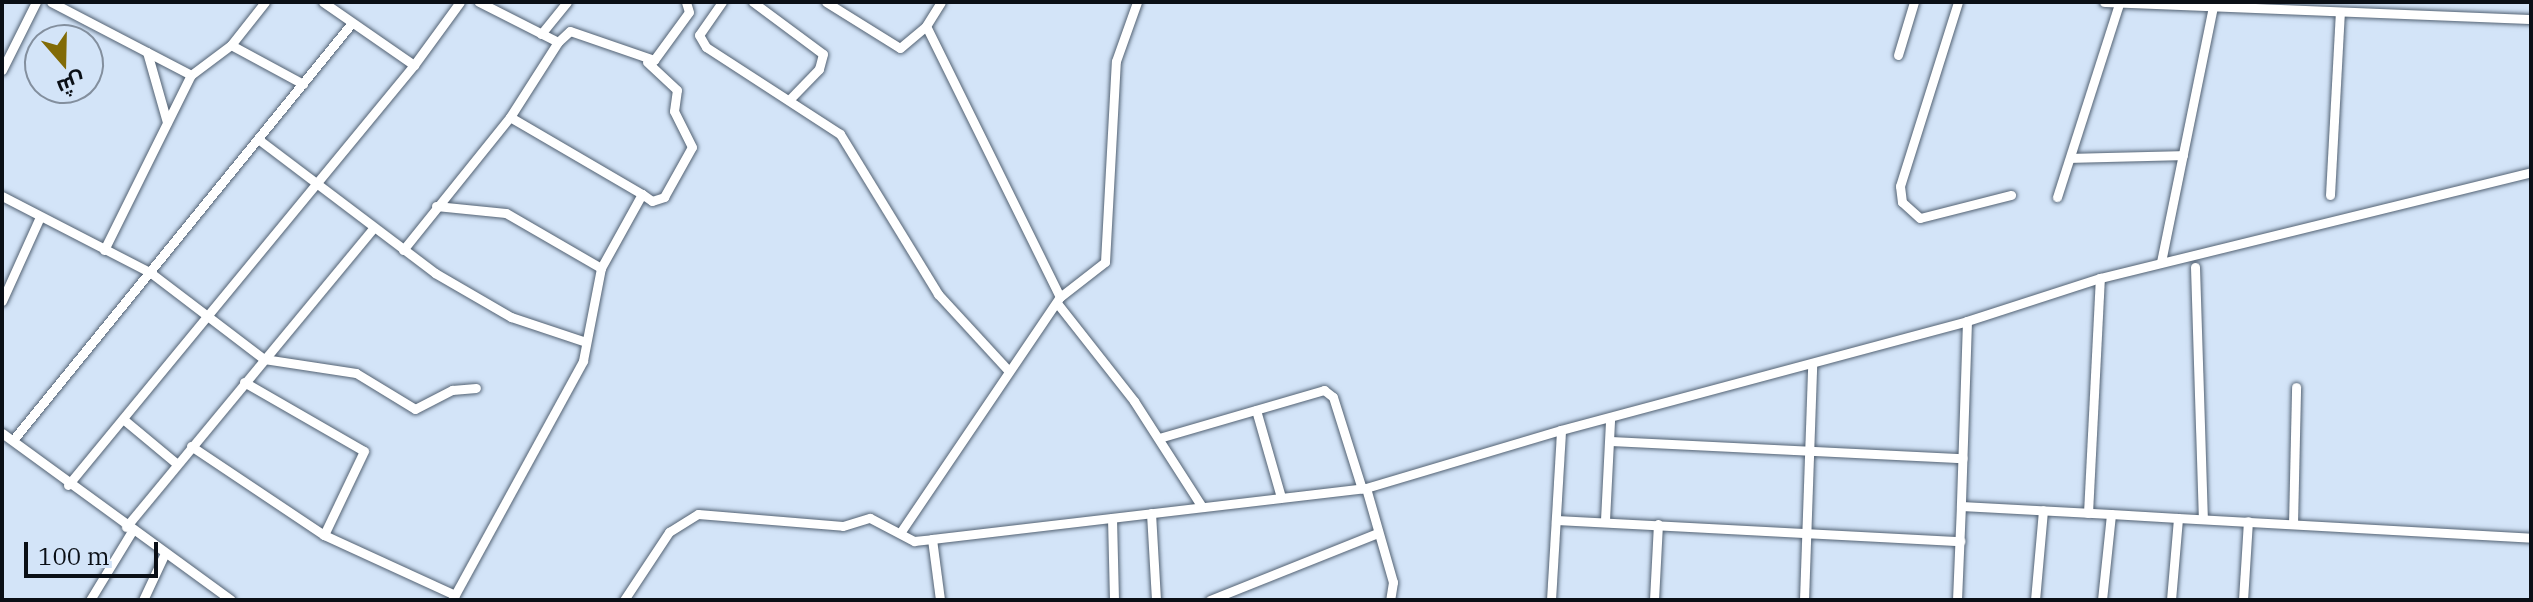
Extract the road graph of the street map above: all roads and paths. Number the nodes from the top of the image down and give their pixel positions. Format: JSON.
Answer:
{"nodes":[{"id":1,"x":36,"y":2,"type":"edge"},
{"id":2,"x":51,"y":2,"type":"edge"},
{"id":3,"x":265,"y":2,"type":"edge"},
{"id":4,"x":323,"y":2,"type":"edge"},
{"id":5,"x":460,"y":2,"type":"edge"},
{"id":6,"x":479,"y":2,"type":"edge"},
{"id":7,"x":567,"y":2,"type":"edge"},
{"id":8,"x":686,"y":2,"type":"edge"},
{"id":9,"x":722,"y":2,"type":"edge"},
{"id":10,"x":753,"y":2,"type":"edge"},
{"id":11,"x":826,"y":2,"type":"edge"},
{"id":12,"x":941,"y":2,"type":"edge"},
{"id":13,"x":1137,"y":2,"type":"edge"},
{"id":14,"x":1914,"y":2,"type":"edge"},
{"id":15,"x":1958,"y":2,"type":"edge"},
{"id":16,"x":2104,"y":2,"type":"edge"},
{"id":17,"x":2119,"y":4,"type":"junction"},
{"id":18,"x":2154,"y":4,"type":"edge"},
{"id":19,"x":2198,"y":4,"type":"edge"},
{"id":20,"x":2275,"y":6,"type":"edge"},
{"id":21,"x":2213,"y":7,"type":"junction"},
{"id":22,"x":2352,"y":7,"type":"edge"},
{"id":23,"x":2340,"y":12,"type":"junction"},
{"id":24,"x":2531,"y":19,"type":"edge"},
{"id":25,"x":351,"y":24,"type":"junction"},
{"id":26,"x":926,"y":26,"type":"junction"},
{"id":27,"x":541,"y":34,"type":"junction"},
{"id":28,"x":558,"y":42,"type":"junction"},
{"id":29,"x":231,"y":45,"type":"junction"},
{"id":30,"x":147,"y":52,"type":"junction"},
{"id":31,"x":1898,"y":55,"type":"dead end"},
{"id":32,"x":647,"y":62,"type":"junction"},
{"id":33,"x":414,"y":65,"type":"junction"},
{"id":34,"x":2,"y":70,"type":"edge"},
{"id":35,"x":191,"y":75,"type":"junction"},
{"id":36,"x":303,"y":84,"type":"junction"},
{"id":37,"x":789,"y":100,"type":"junction"},
{"id":38,"x":510,"y":117,"type":"junction"},
{"id":39,"x":167,"y":122,"type":"junction"},
{"id":40,"x":258,"y":139,"type":"junction"},
{"id":41,"x":2183,"y":155,"type":"junction"},
{"id":42,"x":2071,"y":158,"type":"junction"},
{"id":43,"x":2531,"y":172,"type":"edge"},
{"id":44,"x":316,"y":186,"type":"junction"},
{"id":45,"x":642,"y":194,"type":"junction"},
{"id":46,"x":2011,"y":195,"type":"dead end"},
{"id":47,"x":2330,"y":195,"type":"dead end"},
{"id":48,"x":2,"y":196,"type":"edge"},
{"id":49,"x":2057,"y":197,"type":"dead end"},
{"id":50,"x":436,"y":206,"type":"junction"},
{"id":51,"x":40,"y":217,"type":"junction"},
{"id":52,"x":373,"y":228,"type":"junction"},
{"id":53,"x":104,"y":250,"type":"junction"},
{"id":54,"x":403,"y":250,"type":"junction"},
{"id":55,"x":2161,"y":262,"type":"junction"},
{"id":56,"x":2195,"y":267,"type":"dead end"},
{"id":57,"x":601,"y":268,"type":"junction"},
{"id":58,"x":151,"y":273,"type":"junction"},
{"id":59,"x":2100,"y":278,"type":"junction"},
{"id":60,"x":1059,"y":300,"type":"junction"},
{"id":61,"x":2,"y":301,"type":"edge"},
{"id":62,"x":204,"y":314,"type":"junction"},
{"id":63,"x":1967,"y":321,"type":"junction"},
{"id":64,"x":586,"y":342,"type":"junction"},
{"id":65,"x":264,"y":359,"type":"junction"},
{"id":66,"x":1812,"y":366,"type":"junction"},
{"id":67,"x":1008,"y":370,"type":"junction"},
{"id":68,"x":244,"y":382,"type":"junction"},
{"id":69,"x":2296,"y":387,"type":"dead end"},
{"id":70,"x":476,"y":388,"type":"dead end"},
{"id":71,"x":1256,"y":410,"type":"junction"},
{"id":72,"x":123,"y":419,"type":"dead end"},
{"id":73,"x":1610,"y":420,"type":"junction"},
{"id":74,"x":1561,"y":430,"type":"junction"},
{"id":75,"x":2,"y":433,"type":"edge"},
{"id":76,"x":1159,"y":438,"type":"junction"},
{"id":77,"x":13,"y":440,"type":"junction"},
{"id":78,"x":1610,"y":441,"type":"junction"},
{"id":79,"x":191,"y":446,"type":"junction"},
{"id":80,"x":1809,"y":451,"type":"junction"},
{"id":81,"x":1963,"y":458,"type":"junction"},
{"id":82,"x":177,"y":464,"type":"junction"},
{"id":83,"x":68,"y":485,"type":"junction"},
{"id":84,"x":1364,"y":488,"type":"junction"},
{"id":85,"x":1281,"y":497,"type":"junction"},
{"id":86,"x":1961,"y":506,"type":"junction"},
{"id":87,"x":1202,"y":507,"type":"junction"},
{"id":88,"x":2043,"y":510,"type":"junction"},
{"id":89,"x":1151,"y":513,"type":"junction"},
{"id":90,"x":2088,"y":513,"type":"junction"},
{"id":91,"x":2111,"y":514,"type":"junction"},
{"id":92,"x":1112,"y":518,"type":"junction"},
{"id":93,"x":2178,"y":518,"type":"junction"},
{"id":94,"x":2203,"y":519,"type":"junction"},
{"id":95,"x":1556,"y":520,"type":"junction"},
{"id":96,"x":1605,"y":520,"type":"junction"},
{"id":97,"x":2248,"y":521,"type":"junction"},
{"id":98,"x":1658,"y":524,"type":"junction"},
{"id":99,"x":2293,"y":524,"type":"junction"},
{"id":100,"x":129,"y":529,"type":"junction"},
{"id":101,"x":1805,"y":532,"type":"junction"},
{"id":102,"x":900,"y":533,"type":"junction"},
{"id":103,"x":1375,"y":534,"type":"junction"},
{"id":104,"x":324,"y":535,"type":"junction"},
{"id":105,"x":2531,"y":538,"type":"edge"},
{"id":106,"x":932,"y":539,"type":"junction"},
{"id":107,"x":1960,"y":541,"type":"junction"},
{"id":108,"x":165,"y":553,"type":"junction"},
{"id":109,"x":454,"y":597,"type":"edge"},
{"id":110,"x":90,"y":600,"type":"edge"},
{"id":111,"x":143,"y":600,"type":"edge"},
{"id":112,"x":231,"y":600,"type":"edge"},
{"id":113,"x":624,"y":600,"type":"edge"},
{"id":114,"x":940,"y":600,"type":"edge"},
{"id":115,"x":1114,"y":600,"type":"edge"},
{"id":116,"x":1156,"y":600,"type":"edge"},
{"id":117,"x":1210,"y":600,"type":"edge"},
{"id":118,"x":1390,"y":600,"type":"edge"},
{"id":119,"x":1552,"y":600,"type":"edge"},
{"id":120,"x":1654,"y":600,"type":"edge"},
{"id":121,"x":1804,"y":600,"type":"edge"},
{"id":122,"x":1957,"y":600,"type":"edge"},
{"id":123,"x":2035,"y":600,"type":"edge"},
{"id":124,"x":2102,"y":600,"type":"edge"},
{"id":125,"x":2171,"y":600,"type":"edge"},
{"id":126,"x":2243,"y":600,"type":"edge"}],
"edges":[{"from":1,"to":34,"type":"street"},
{"from":2,"to":30,"type":"street"},
{"from":3,"to":29,"type":"street"},
{"from":4,"to":25,"type":"street"},
{"from":5,"to":33,"type":"street"},
{"from":6,"to":27,"type":"street"},
{"from":7,"to":27,"type":"street"},
{"from":8,"to":32,"type":"street"},
{"from":9,"to":37,"type":"street"},
{"from":10,"to":37,"type":"street"},
{"from":11,"to":26,"type":"street"},
{"from":12,"to":26,"type":"street"},
{"from":13,"to":60,"type":"street"},
{"from":14,"to":31,"type":"street"},
{"from":15,"to":46,"type":"street"},
{"from":16,"to":17,"type":"street"},
{"from":17,"to":18,"type":"street"},
{"from":17,"to":42,"type":"street"},
{"from":18,"to":19,"type":"street"},
{"from":19,"to":21,"type":"street"},
{"from":20,"to":21,"type":"street"},
{"from":20,"to":23,"type":"street"},
{"from":21,"to":41,"type":"street"},
{"from":22,"to":23,"type":"street"},
{"from":22,"to":24,"type":"street"},
{"from":23,"to":47,"type":"street"},
{"from":25,"to":33,"type":"street"},
{"from":25,"to":36,"type":"street"},
{"from":26,"to":60,"type":"street"},
{"from":27,"to":28,"type":"street"},
{"from":28,"to":32,"type":"street"},
{"from":28,"to":38,"type":"street"},
{"from":29,"to":35,"type":"street"},
{"from":29,"to":36,"type":"street"},
{"from":30,"to":35,"type":"street"},
{"from":30,"to":39,"type":"street"},
{"from":32,"to":45,"type":"street"},
{"from":33,"to":44,"type":"street"},
{"from":35,"to":39,"type":"street"},
{"from":36,"to":40,"type":"street"},
{"from":37,"to":67,"type":"street"},
{"from":38,"to":45,"type":"street"},
{"from":38,"to":50,"type":"street"},
{"from":39,"to":53,"type":"street"},
{"from":40,"to":44,"type":"street"},
{"from":40,"to":58,"type":"street"},
{"from":41,"to":42,"type":"street"},
{"from":41,"to":55,"type":"street"},
{"from":42,"to":49,"type":"street"},
{"from":43,"to":55,"type":"street"},
{"from":44,"to":52,"type":"street"},
{"from":44,"to":62,"type":"street"},
{"from":45,"to":57,"type":"street"},
{"from":48,"to":51,"type":"street"},
{"from":50,"to":54,"type":"street"},
{"from":50,"to":57,"type":"street"},
{"from":51,"to":53,"type":"street"},
{"from":51,"to":61,"type":"street"},
{"from":52,"to":54,"type":"street"},
{"from":52,"to":65,"type":"street"},
{"from":53,"to":58,"type":"street"},
{"from":54,"to":64,"type":"street"},
{"from":55,"to":59,"type":"street"},
{"from":56,"to":94,"type":"street"},
{"from":57,"to":64,"type":"street"},
{"from":58,"to":62,"type":"street"},
{"from":58,"to":77,"type":"street"},
{"from":59,"to":63,"type":"street"},
{"from":59,"to":90,"type":"street"},
{"from":60,"to":67,"type":"street"},
{"from":60,"to":76,"type":"street"},
{"from":62,"to":65,"type":"street"},
{"from":62,"to":83,"type":"street"},
{"from":63,"to":66,"type":"street"},
{"from":63,"to":81,"type":"street"},
{"from":64,"to":109,"type":"street"},
{"from":65,"to":68,"type":"street"},
{"from":65,"to":70,"type":"street"},
{"from":66,"to":73,"type":"street"},
{"from":66,"to":80,"type":"street"},
{"from":67,"to":102,"type":"street"},
{"from":68,"to":79,"type":"street"},
{"from":68,"to":104,"type":"street"},
{"from":69,"to":99,"type":"street"},
{"from":71,"to":76,"type":"street"},
{"from":71,"to":84,"type":"street"},
{"from":71,"to":85,"type":"street"},
{"from":72,"to":82,"type":"street"},
{"from":73,"to":74,"type":"street"},
{"from":73,"to":78,"type":"street"},
{"from":74,"to":84,"type":"street"},
{"from":74,"to":95,"type":"street"},
{"from":75,"to":77,"type":"street"},
{"from":76,"to":87,"type":"street"},
{"from":77,"to":83,"type":"street"},
{"from":78,"to":80,"type":"street"},
{"from":78,"to":96,"type":"street"},
{"from":79,"to":82,"type":"street"},
{"from":79,"to":104,"type":"street"},
{"from":80,"to":81,"type":"street"},
{"from":80,"to":101,"type":"street"},
{"from":81,"to":86,"type":"street"},
{"from":82,"to":100,"type":"street"},
{"from":83,"to":100,"type":"street"},
{"from":84,"to":85,"type":"street"},
{"from":84,"to":103,"type":"street"},
{"from":85,"to":87,"type":"street"},
{"from":86,"to":88,"type":"street"},
{"from":86,"to":107,"type":"street"},
{"from":87,"to":89,"type":"street"},
{"from":88,"to":90,"type":"street"},
{"from":88,"to":123,"type":"street"},
{"from":89,"to":92,"type":"street"},
{"from":89,"to":116,"type":"street"},
{"from":90,"to":91,"type":"street"},
{"from":91,"to":93,"type":"street"},
{"from":91,"to":124,"type":"street"},
{"from":92,"to":106,"type":"street"},
{"from":92,"to":115,"type":"street"},
{"from":93,"to":94,"type":"street"},
{"from":93,"to":125,"type":"street"},
{"from":94,"to":97,"type":"street"},
{"from":95,"to":96,"type":"street"},
{"from":95,"to":119,"type":"street"},
{"from":96,"to":98,"type":"street"},
{"from":97,"to":99,"type":"street"},
{"from":97,"to":126,"type":"street"},
{"from":98,"to":101,"type":"street"},
{"from":98,"to":120,"type":"street"},
{"from":99,"to":105,"type":"street"},
{"from":100,"to":108,"type":"street"},
{"from":100,"to":110,"type":"street"},
{"from":101,"to":107,"type":"street"},
{"from":101,"to":121,"type":"street"},
{"from":102,"to":106,"type":"street"},
{"from":102,"to":113,"type":"street"},
{"from":103,"to":117,"type":"street"},
{"from":103,"to":118,"type":"street"},
{"from":104,"to":109,"type":"street"},
{"from":106,"to":114,"type":"street"},
{"from":107,"to":122,"type":"street"},
{"from":108,"to":111,"type":"street"},
{"from":108,"to":112,"type":"street"}]}
